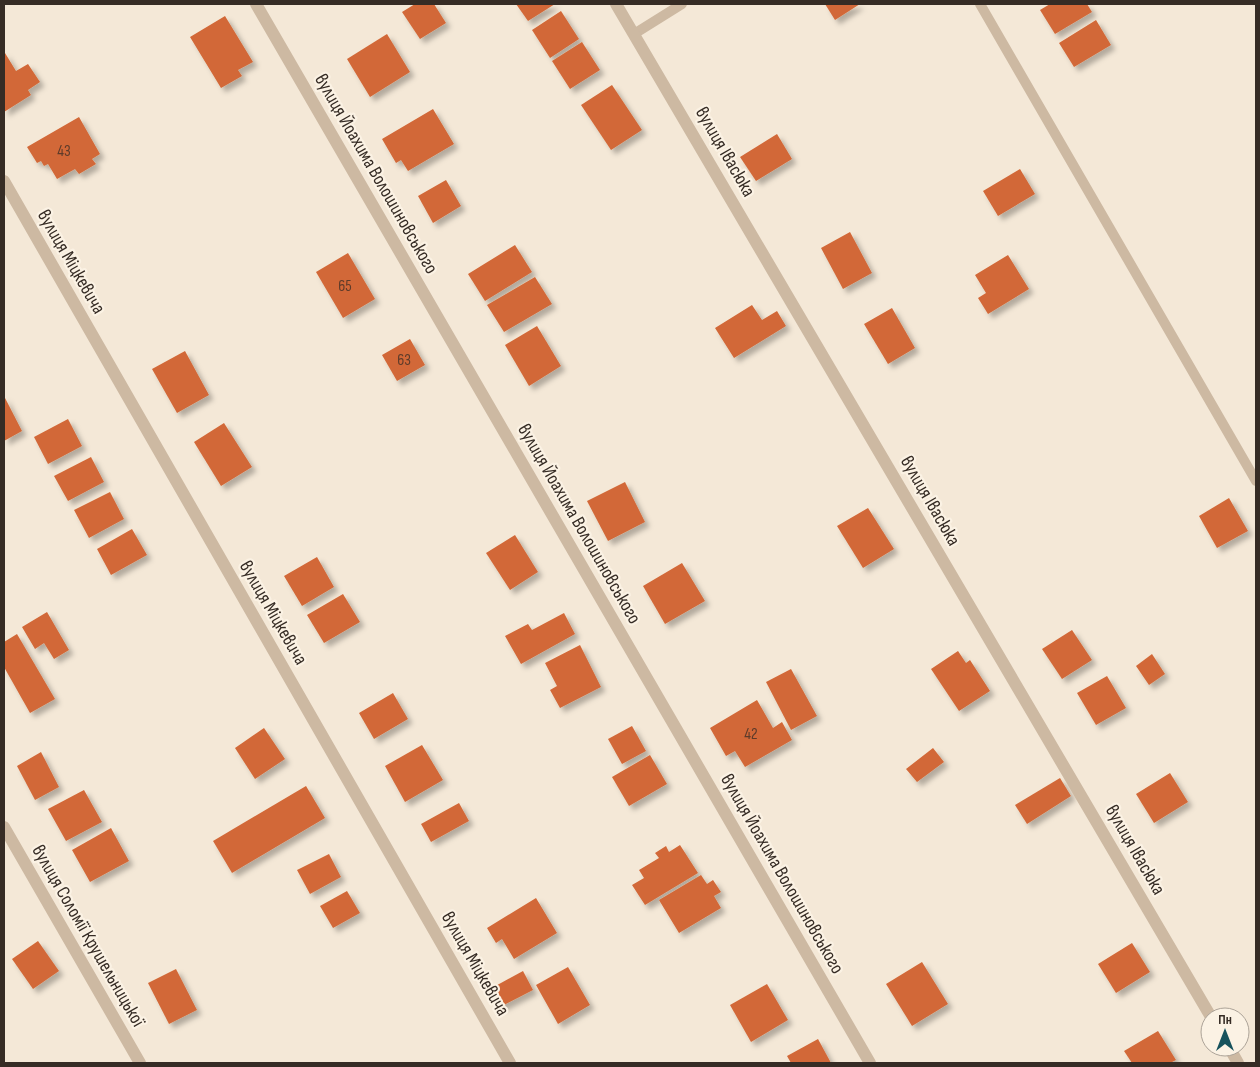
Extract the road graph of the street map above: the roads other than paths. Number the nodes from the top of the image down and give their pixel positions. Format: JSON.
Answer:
{"nodes":[{"id":1,"x":256,"y":4,"type":"edge"},
{"id":2,"x":616,"y":4,"type":"edge"},
{"id":3,"x":682,"y":4,"type":"edge"},
{"id":4,"x":980,"y":4,"type":"edge"},
{"id":5,"x":634,"y":34,"type":"junction"},
{"id":6,"x":4,"y":181,"type":"edge"},
{"id":7,"x":1256,"y":481,"type":"edge"},
{"id":8,"x":4,"y":827,"type":"edge"},
{"id":9,"x":1205,"y":1007,"type":"edge"},
{"id":10,"x":140,"y":1063,"type":"edge"},
{"id":11,"x":510,"y":1063,"type":"edge"},
{"id":12,"x":870,"y":1063,"type":"edge"}],
"edges":[{"from":1,"to":12,"type":"street","name":"вулиця Йоахима Волошиновського"},
{"from":2,"to":5,"type":"street","name":"вулиця Івасюка"},
{"from":3,"to":5,"type":"lane"},
{"from":4,"to":7,"type":"lane"},
{"from":5,"to":9,"type":"street","name":"вулиця Івасюка"},
{"from":6,"to":11,"type":"street","name":"вулиця Міцкевича"},
{"from":8,"to":10,"type":"street","name":"вулиця Соломії Крушельницької"}]}
